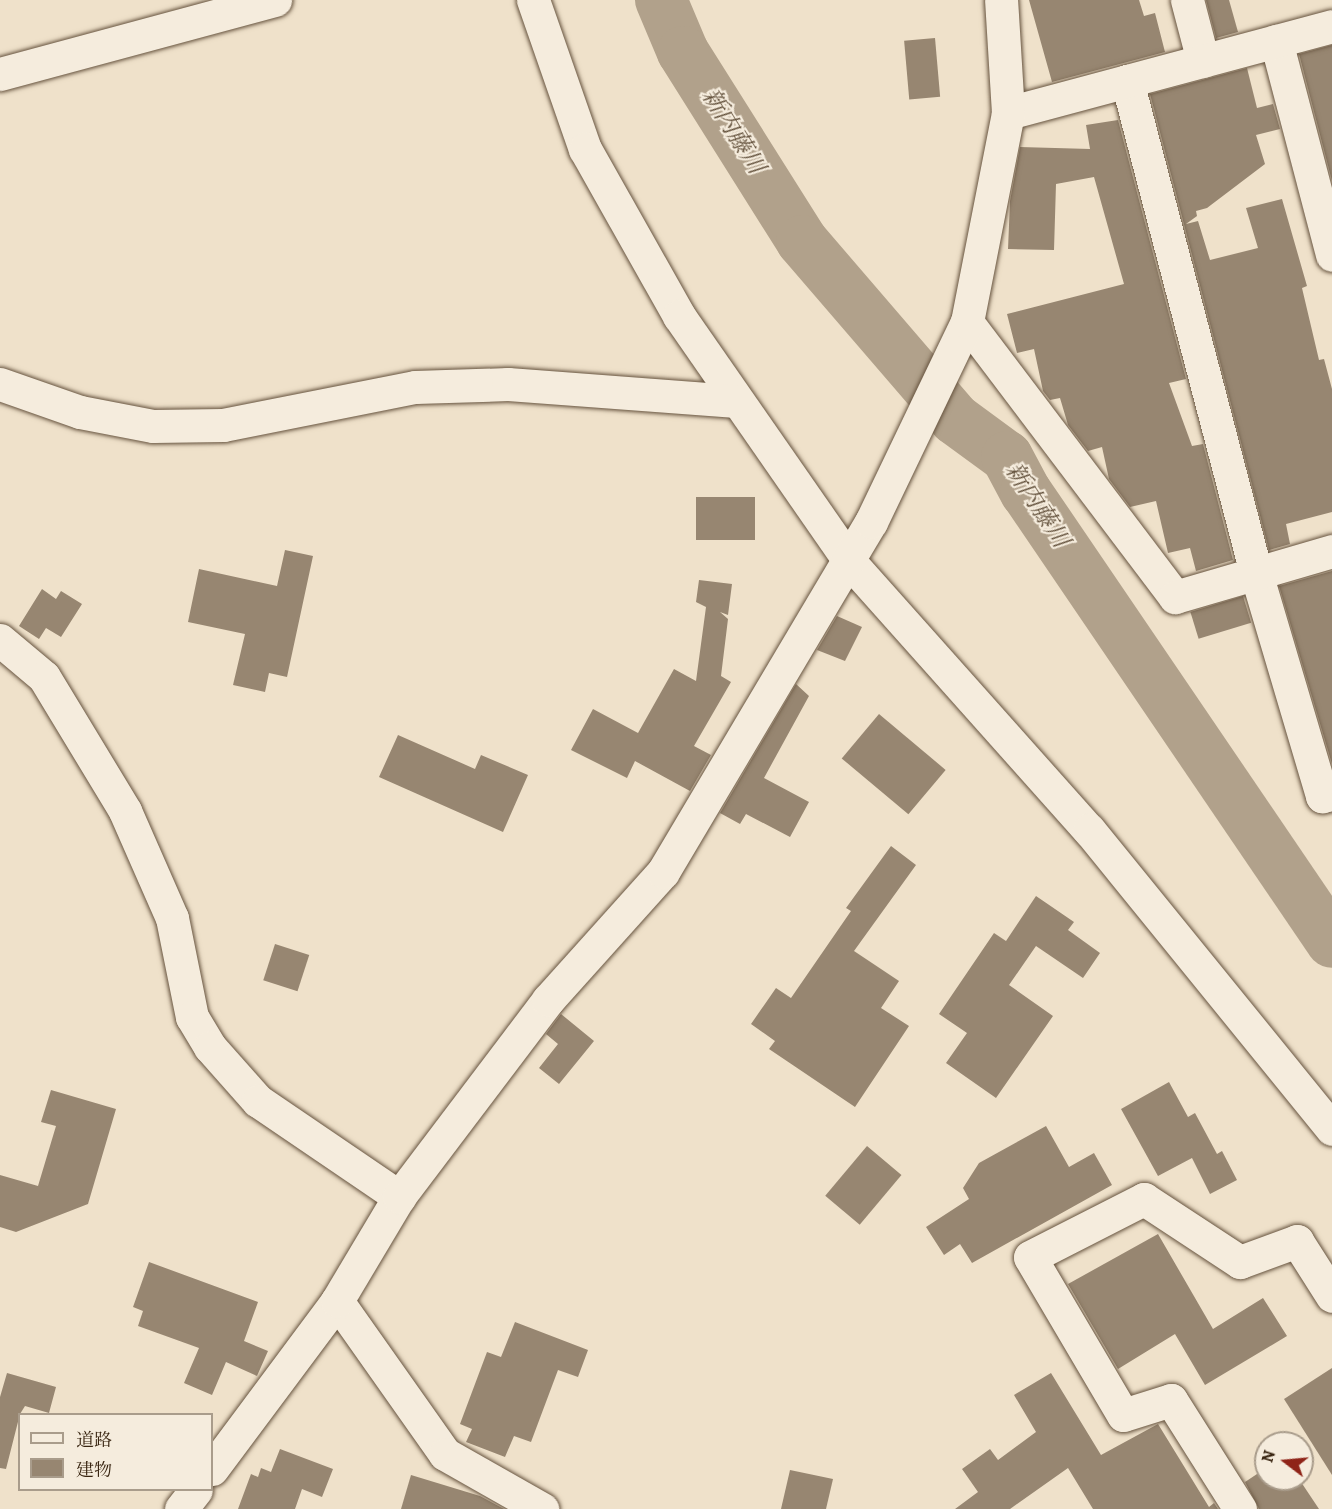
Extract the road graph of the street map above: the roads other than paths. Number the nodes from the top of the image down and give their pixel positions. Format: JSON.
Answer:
{"nodes":[{"id":1,"x":275,"y":0,"type":"edge"},
{"id":2,"x":533,"y":0,"type":"edge"},
{"id":3,"x":1001,"y":0,"type":"edge"},
{"id":4,"x":1187,"y":0,"type":"edge"},
{"id":5,"x":1332,"y":26,"type":"edge"},
{"id":6,"x":1276,"y":41,"type":"junction"},
{"id":7,"x":1203,"y":61,"type":"junction"},
{"id":8,"x":0,"y":74,"type":"edge"},
{"id":9,"x":1127,"y":81,"type":"junction"},
{"id":10,"x":1008,"y":112,"type":"junction"},
{"id":11,"x":1332,"y":255,"type":"edge"},
{"id":12,"x":962,"y":335,"type":"junction"},
{"id":13,"x":0,"y":384,"type":"edge"},
{"id":14,"x":736,"y":401,"type":"junction"},
{"id":15,"x":1332,"y":551,"type":"edge"},
{"id":16,"x":849,"y":561,"type":"junction"},
{"id":17,"x":1256,"y":573,"type":"junction"},
{"id":18,"x":0,"y":640,"type":"edge"},
{"id":19,"x":1332,"y":794,"type":"edge"},
{"id":20,"x":1332,"y":1129,"type":"edge"},
{"id":21,"x":399,"y":1197,"type":"junction"},
{"id":22,"x":1332,"y":1296,"type":"edge"},
{"id":23,"x":337,"y":1301,"type":"junction"},
{"id":24,"x":213,"y":1468,"type":"edge"},
{"id":25,"x":195,"y":1491,"type":"edge"},
{"id":26,"x":181,"y":1509,"type":"edge"},
{"id":27,"x":542,"y":1509,"type":"edge"},
{"id":28,"x":1240,"y":1509,"type":"edge"}],
"edges":[{"from":1,"to":8,"type":"street"},
{"from":2,"to":14,"type":"street"},
{"from":3,"to":10,"type":"street"},
{"from":4,"to":7,"type":"street"},
{"from":5,"to":6,"type":"street"},
{"from":6,"to":7,"type":"street"},
{"from":6,"to":11,"type":"street"},
{"from":7,"to":9,"type":"street"},
{"from":9,"to":10,"type":"street"},
{"from":9,"to":17,"type":"street"},
{"from":10,"to":12,"type":"street"},
{"from":12,"to":16,"type":"street"},
{"from":12,"to":17,"type":"street"},
{"from":13,"to":14,"type":"street"},
{"from":14,"to":16,"type":"street"},
{"from":15,"to":17,"type":"street"},
{"from":16,"to":20,"type":"street"},
{"from":16,"to":21,"type":"street"},
{"from":17,"to":19,"type":"street"},
{"from":18,"to":21,"type":"street"},
{"from":21,"to":23,"type":"street"},
{"from":22,"to":28,"type":"street"},
{"from":23,"to":24,"type":"street"},
{"from":23,"to":27,"type":"street"},
{"from":25,"to":26,"type":"street"}]}
